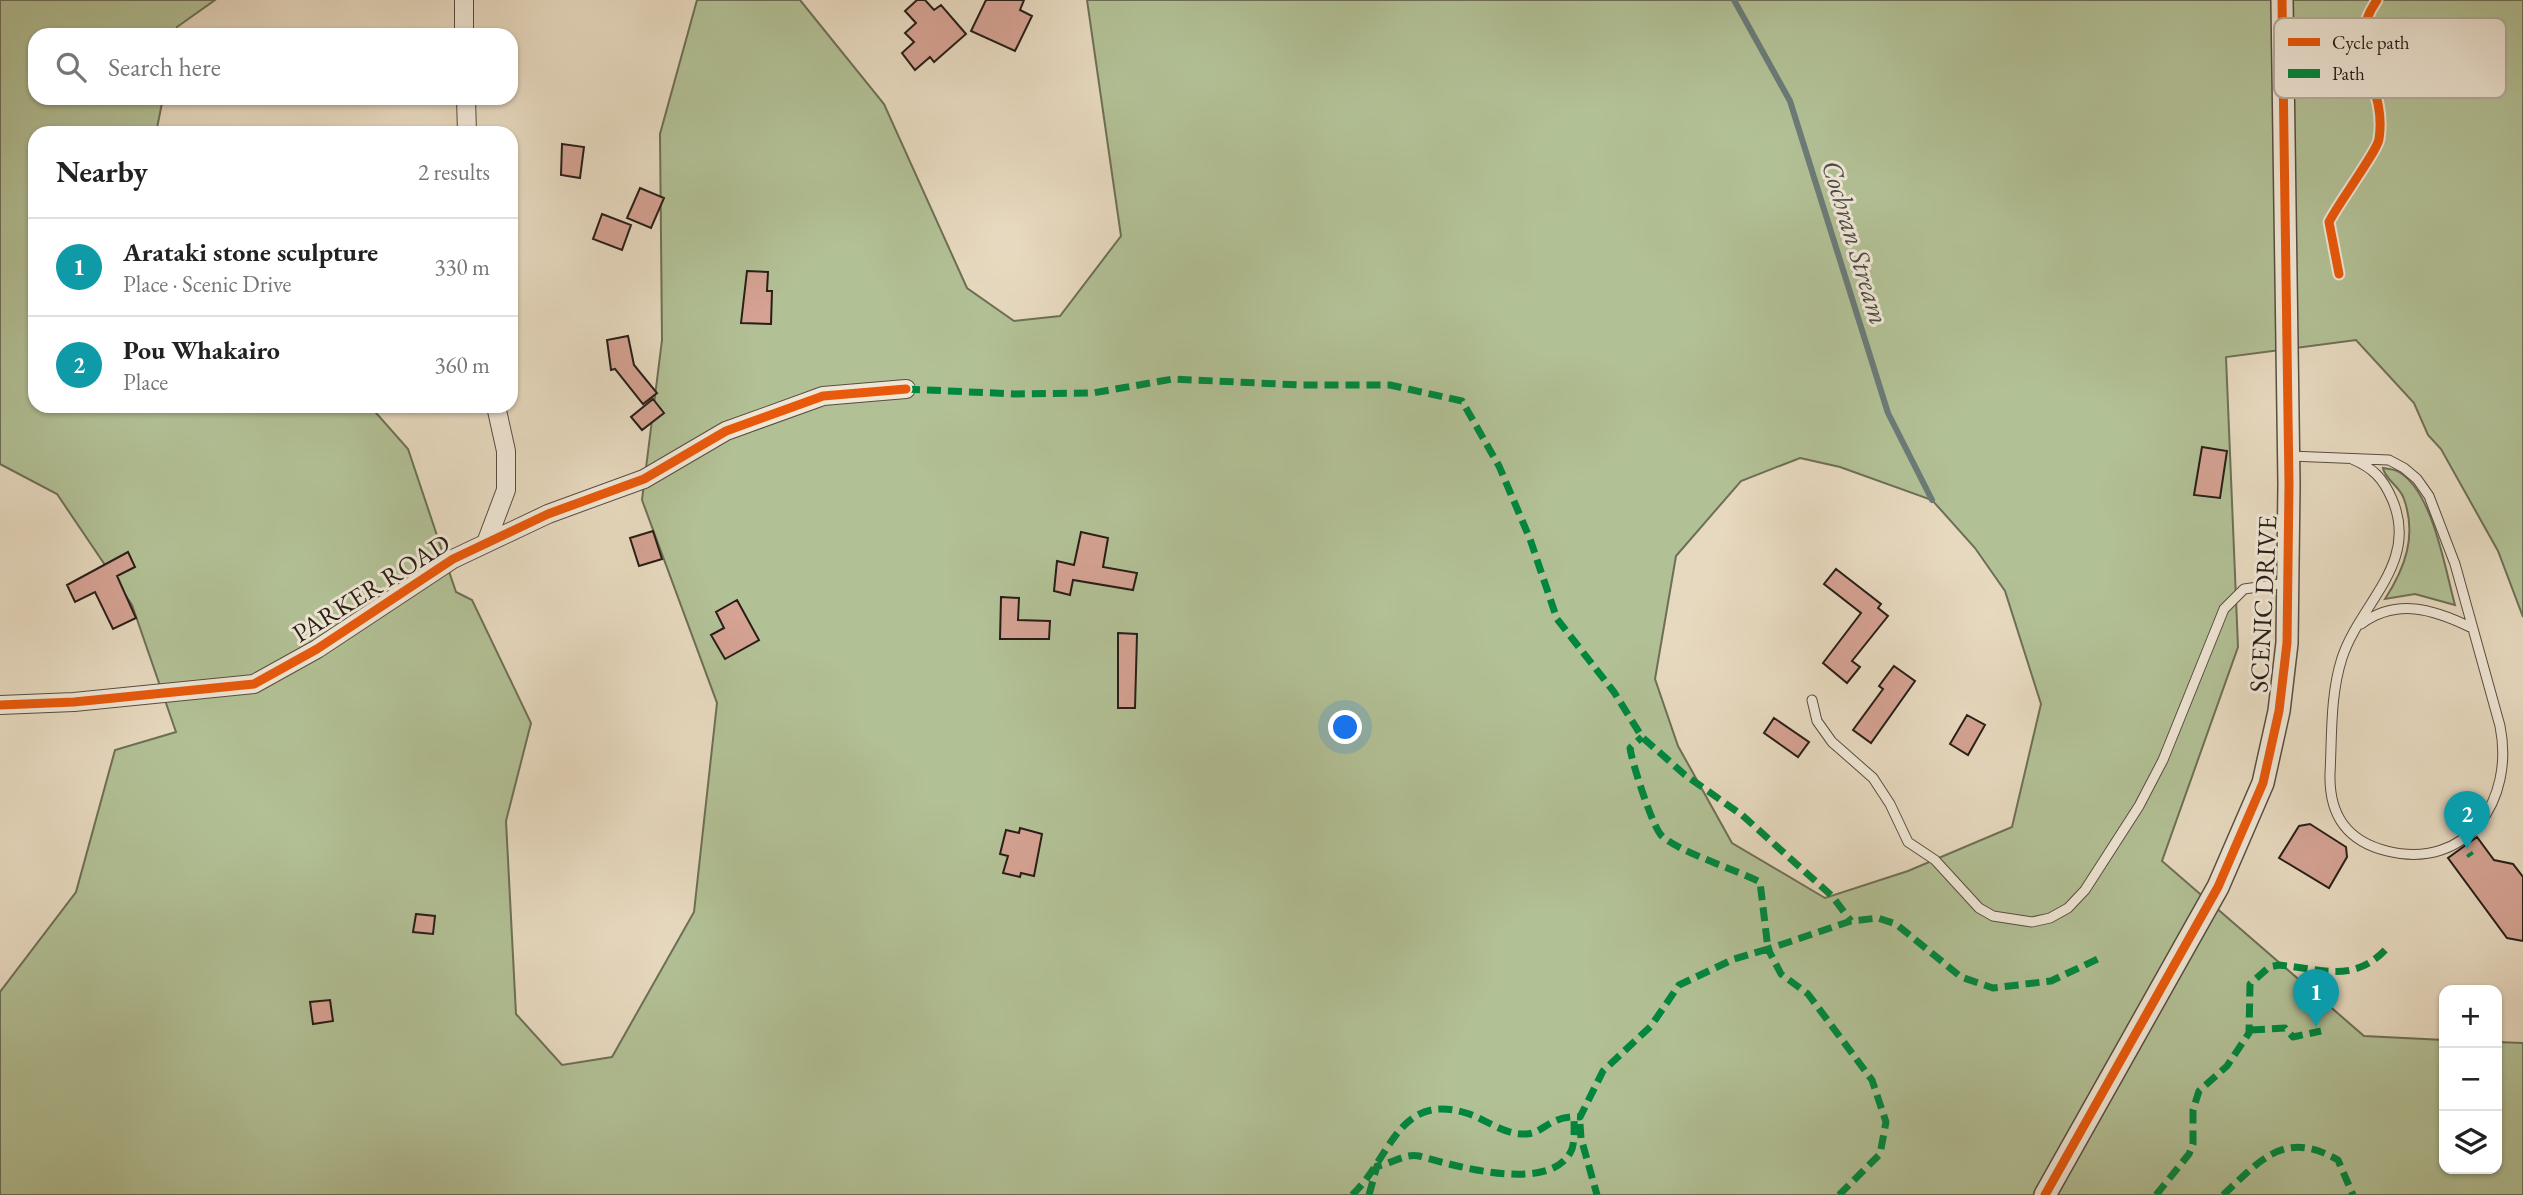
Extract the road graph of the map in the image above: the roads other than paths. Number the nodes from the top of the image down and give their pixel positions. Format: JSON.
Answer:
{"nodes":[{"id":1,"x":464,"y":0,"type":"edge"},
{"id":2,"x":2282,"y":0,"type":"edge"},
{"id":3,"x":2282,"y":18,"type":"edge"},
{"id":4,"x":464,"y":28,"type":"edge"},
{"id":5,"x":2284,"y":98,"type":"edge"},
{"id":6,"x":466,"y":105,"type":"edge"},
{"id":7,"x":467,"y":126,"type":"edge"},
{"id":8,"x":906,"y":388,"type":"dead end"},
{"id":9,"x":498,"y":413,"type":"edge"},
{"id":10,"x":2290,"y":456,"type":"junction"},
{"id":11,"x":2352,"y":459,"type":"junction"},
{"id":12,"x":486,"y":544,"type":"junction"},
{"id":13,"x":2289,"y":583,"type":"junction"},
{"id":14,"x":2358,"y":627,"type":"junction"},
{"id":15,"x":2470,"y":627,"type":"junction"},
{"id":16,"x":1812,"y":700,"type":"dead end"},
{"id":17,"x":0,"y":705,"type":"edge"},
{"id":18,"x":2045,"y":1195,"type":"edge"}],
"edges":[{"from":1,"to":4,"type":"street"},
{"from":2,"to":3,"type":"street","name":"SCENIC DRIVE"},
{"from":5,"to":10,"type":"street","name":"SCENIC DRIVE"},
{"from":6,"to":7,"type":"street"},
{"from":8,"to":12,"type":"street","name":"PARKER ROAD"},
{"from":9,"to":12,"type":"street"},
{"from":10,"to":11,"type":"lane"},
{"from":10,"to":13,"type":"street","name":"SCENIC DRIVE"},
{"from":11,"to":14,"type":"lane"},
{"from":11,"to":15,"type":"lane"},
{"from":12,"to":17,"type":"street","name":"PARKER ROAD"},
{"from":13,"to":16,"type":"lane"},
{"from":13,"to":18,"type":"street","name":"SCENIC DRIVE"},
{"from":14,"to":15,"type":"lane"},
{"from":14,"to":15,"type":"lane"}]}
